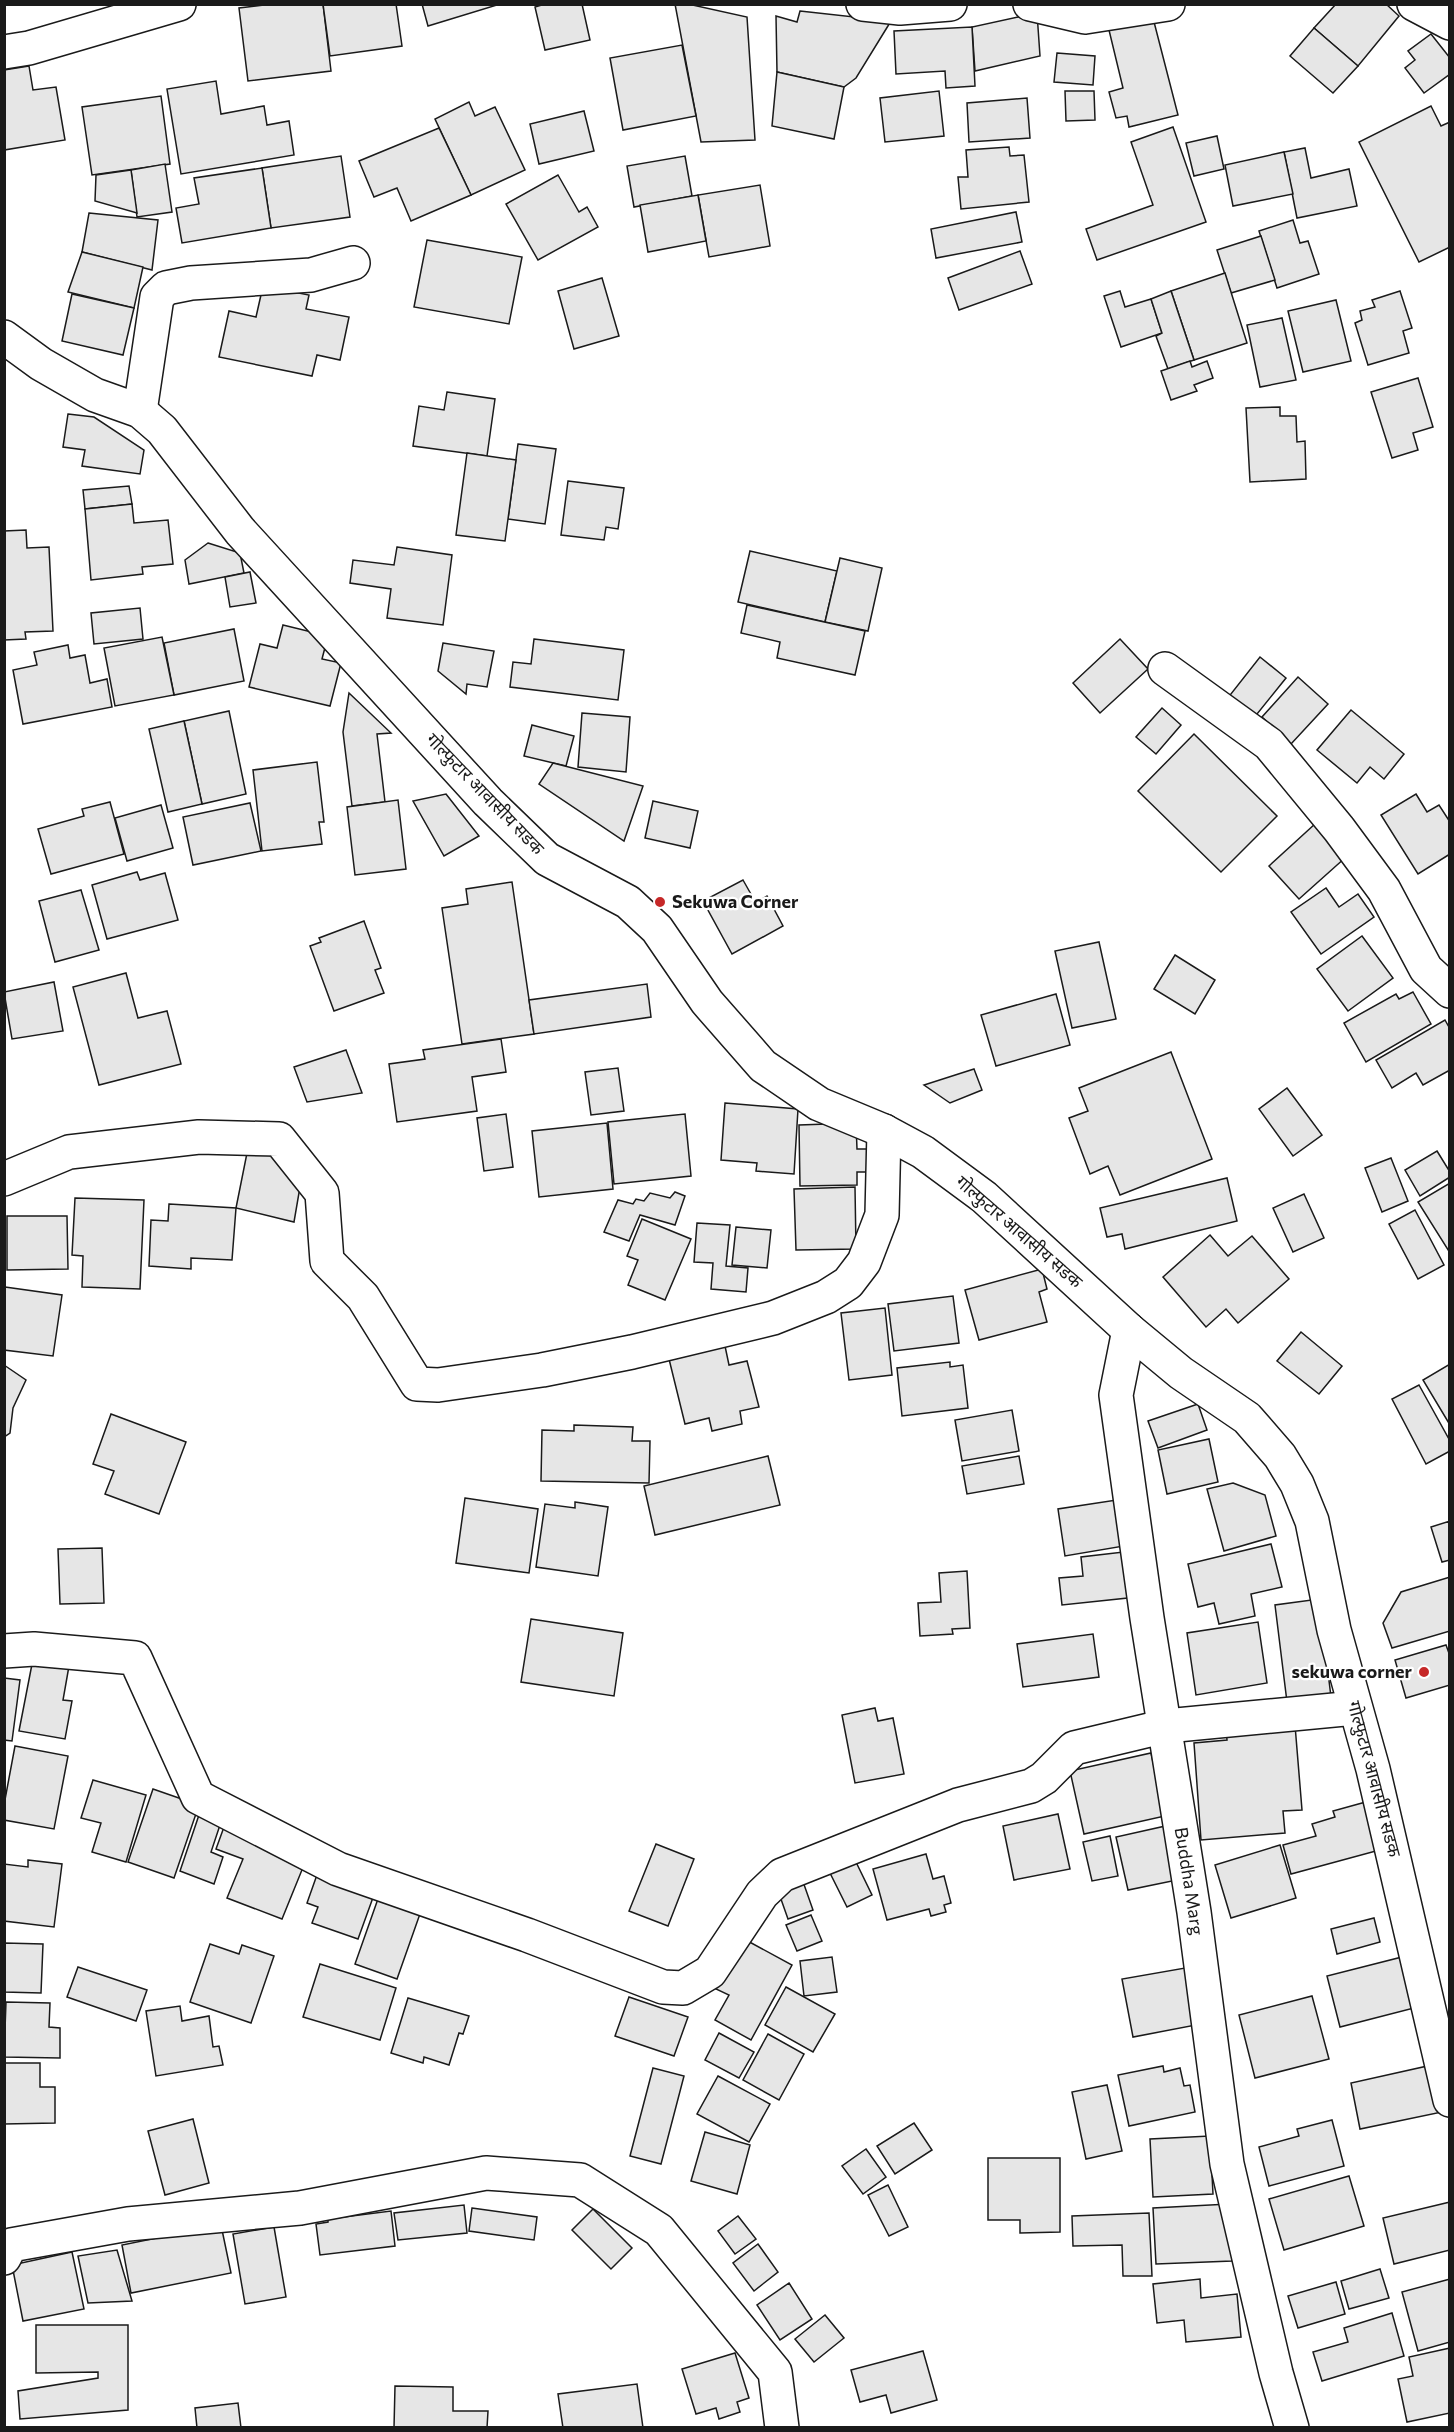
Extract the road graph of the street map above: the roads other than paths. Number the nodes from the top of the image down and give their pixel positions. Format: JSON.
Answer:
{"nodes":[{"id":1,"x":179,"y":4,"type":"edge"},
{"id":2,"x":950,"y":4,"type":"edge"},
{"id":3,"x":1030,"y":4,"type":"edge"},
{"id":4,"x":1168,"y":4,"type":"edge"},
{"id":5,"x":1414,"y":4,"type":"edge"},
{"id":6,"x":880,"y":6,"type":"edge"},
{"id":7,"x":1449,"y":23,"type":"edge"},
{"id":8,"x":4,"y":52,"type":"edge"},
{"id":9,"x":353,"y":263,"type":"dead end"},
{"id":10,"x":4,"y":337,"type":"edge"},
{"id":11,"x":140,"y":411,"type":"junction"},
{"id":12,"x":1165,"y":669,"type":"dead end"},
{"id":13,"x":1449,"y":991,"type":"edge"},
{"id":14,"x":884,"y":1131,"type":"junction"},
{"id":15,"x":4,"y":1179,"type":"edge"},
{"id":16,"x":1129,"y":1330,"type":"junction"},
{"id":17,"x":4,"y":1651,"type":"edge"},
{"id":18,"x":1355,"y":1708,"type":"junction"},
{"id":19,"x":1166,"y":1726,"type":"junction"},
{"id":20,"x":1449,"y":2100,"type":"edge"},
{"id":21,"x":4,"y":2258,"type":"edge"},
{"id":22,"x":782,"y":2427,"type":"edge"},
{"id":23,"x":1292,"y":2427,"type":"edge"}],
"edges":[{"from":1,"to":8,"type":"street"},
{"from":2,"to":6,"type":"street"},
{"from":3,"to":4,"type":"street"},
{"from":5,"to":7,"type":"street"},
{"from":9,"to":11,"type":"street"},
{"from":10,"to":11,"type":"street","name":"गोल्फुटार आवासीय सडक"},
{"from":11,"to":14,"type":"street","name":"गोल्फुटार आवासीय सडक"},
{"from":12,"to":13,"type":"street"},
{"from":14,"to":15,"type":"street"},
{"from":14,"to":16,"type":"street","name":"गोल्फुटार आवासीय सडक"},
{"from":16,"to":18,"type":"street","name":"गोल्फुटार आवासीय सडक"},
{"from":16,"to":19,"type":"street","name":"Buddha Marg"},
{"from":17,"to":19,"type":"street"},
{"from":18,"to":19,"type":"street"},
{"from":18,"to":20,"type":"street","name":"गोल्फुटार आवासीय सडक"},
{"from":19,"to":23,"type":"street","name":"Buddha Marg"},
{"from":21,"to":22,"type":"street"}]}
